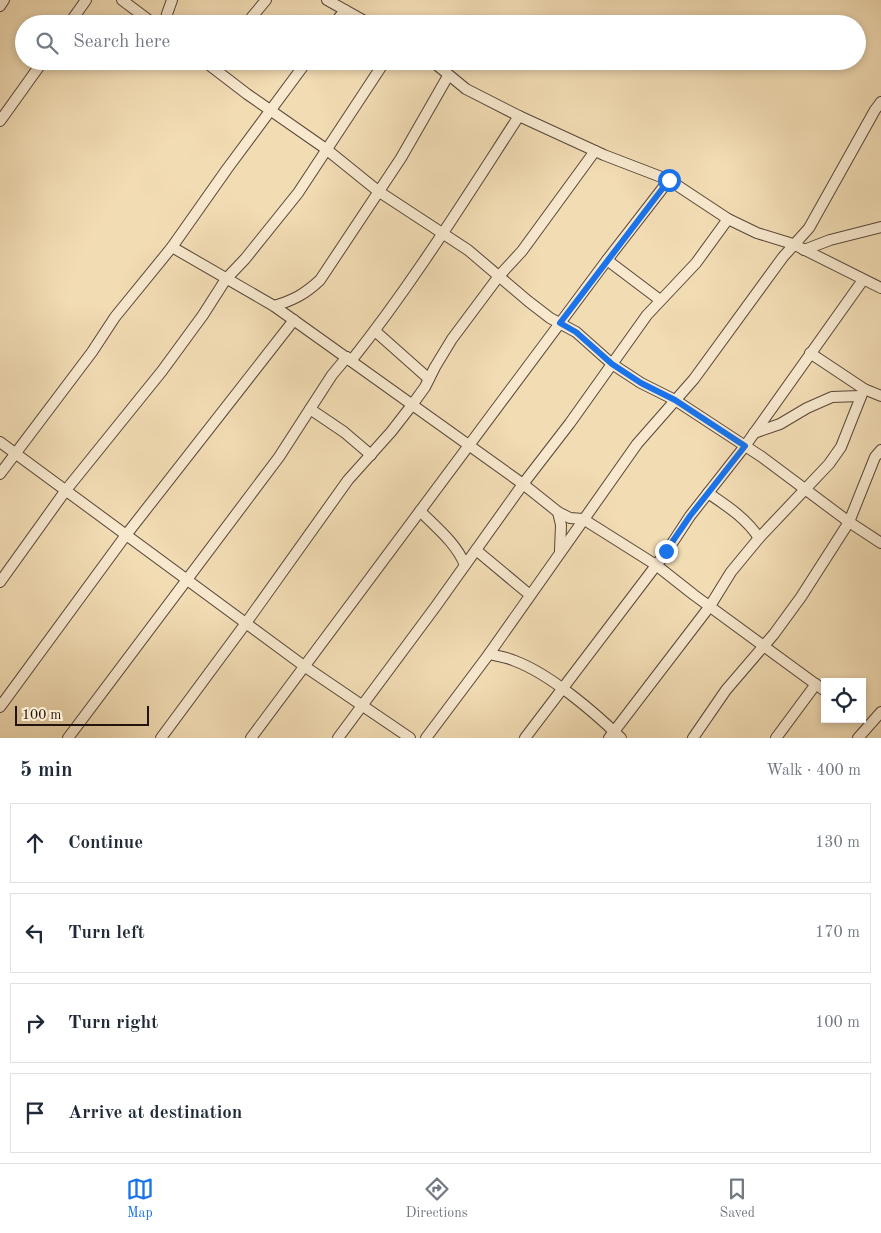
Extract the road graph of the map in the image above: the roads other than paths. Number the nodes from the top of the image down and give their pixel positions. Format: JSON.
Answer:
{"nodes":[{"id":1,"x":4,"y":0,"type":"edge"},
{"id":2,"x":86,"y":0,"type":"edge"},
{"id":3,"x":122,"y":0,"type":"edge"},
{"id":4,"x":172,"y":0,"type":"edge"},
{"id":5,"x":266,"y":0,"type":"edge"},
{"id":6,"x":327,"y":0,"type":"edge"},
{"id":7,"x":0,"y":6,"type":"edge"},
{"id":8,"x":344,"y":10,"type":"junction"},
{"id":9,"x":75,"y":15,"type":"edge"},
{"id":10,"x":142,"y":15,"type":"edge"},
{"id":11,"x":167,"y":15,"type":"edge"},
{"id":12,"x":254,"y":15,"type":"edge"},
{"id":13,"x":340,"y":15,"type":"edge"},
{"id":14,"x":353,"y":15,"type":"edge"},
{"id":15,"x":36,"y":70,"type":"edge"},
{"id":16,"x":218,"y":70,"type":"edge"},
{"id":17,"x":300,"y":70,"type":"edge"},
{"id":18,"x":379,"y":70,"type":"edge"},
{"id":19,"x":442,"y":70,"type":"edge"},
{"id":20,"x":448,"y":76,"type":"junction"},
{"id":21,"x":881,"y":102,"type":"edge"},
{"id":22,"x":271,"y":110,"type":"junction"},
{"id":23,"x":519,"y":116,"type":"junction"},
{"id":24,"x":1,"y":118,"type":"edge"},
{"id":25,"x":326,"y":149,"type":"junction"},
{"id":26,"x":595,"y":151,"type":"junction"},
{"id":27,"x":669,"y":180,"type":"junction"},
{"id":28,"x":378,"y":191,"type":"junction"},
{"id":29,"x":728,"y":218,"type":"junction"},
{"id":30,"x":881,"y":227,"type":"edge"},
{"id":31,"x":442,"y":234,"type":"junction"},
{"id":32,"x":793,"y":244,"type":"junction"},
{"id":33,"x":172,"y":247,"type":"junction"},
{"id":34,"x":804,"y":250,"type":"junction"},
{"id":35,"x":607,"y":260,"type":"junction"},
{"id":36,"x":500,"y":276,"type":"junction"},
{"id":37,"x":226,"y":279,"type":"junction"},
{"id":38,"x":863,"y":280,"type":"junction"},
{"id":39,"x":881,"y":288,"type":"edge"},
{"id":40,"x":660,"y":300,"type":"junction"},
{"id":41,"x":274,"y":306,"type":"junction"},
{"id":42,"x":294,"y":320,"type":"junction"},
{"id":43,"x":560,"y":323,"type":"junction"},
{"id":44,"x":375,"y":331,"type":"junction"},
{"id":45,"x":810,"y":353,"type":"junction"},
{"id":46,"x":349,"y":359,"type":"junction"},
{"id":47,"x":612,"y":364,"type":"junction"},
{"id":48,"x":429,"y":379,"type":"junction"},
{"id":49,"x":862,"y":392,"type":"junction"},
{"id":50,"x":881,"y":396,"type":"edge"},
{"id":51,"x":675,"y":400,"type":"junction"},
{"id":52,"x":412,"y":405,"type":"junction"},
{"id":53,"x":310,"y":409,"type":"junction"},
{"id":54,"x":754,"y":433,"type":"junction"},
{"id":55,"x":0,"y":442,"type":"edge"},
{"id":56,"x":469,"y":446,"type":"junction"},
{"id":57,"x":745,"y":446,"type":"junction"},
{"id":58,"x":881,"y":450,"type":"edge"},
{"id":59,"x":16,"y":454,"type":"junction"},
{"id":60,"x":371,"y":455,"type":"junction"},
{"id":61,"x":0,"y":474,"type":"edge"},
{"id":62,"x":523,"y":484,"type":"junction"},
{"id":63,"x":804,"y":489,"type":"junction"},
{"id":64,"x":66,"y":490,"type":"junction"},
{"id":65,"x":708,"y":492,"type":"junction"},
{"id":66,"x":420,"y":511,"type":"junction"},
{"id":67,"x":558,"y":512,"type":"junction"},
{"id":68,"x":584,"y":519,"type":"junction"},
{"id":69,"x":849,"y":522,"type":"junction"},
{"id":70,"x":126,"y":534,"type":"junction"},
{"id":71,"x":759,"y":538,"type":"junction"},
{"id":72,"x":881,"y":544,"type":"edge"},
{"id":73,"x":476,"y":550,"type":"junction"},
{"id":74,"x":560,"y":553,"type":"junction"},
{"id":75,"x":466,"y":564,"type":"junction"},
{"id":76,"x":656,"y":565,"type":"junction"},
{"id":77,"x":186,"y":579,"type":"junction"},
{"id":78,"x":0,"y":582,"type":"edge"},
{"id":79,"x":530,"y":595,"type":"junction"},
{"id":80,"x":710,"y":606,"type":"junction"},
{"id":81,"x":246,"y":623,"type":"junction"},
{"id":82,"x":764,"y":646,"type":"junction"},
{"id":83,"x":489,"y":654,"type":"junction"},
{"id":84,"x":304,"y":666,"type":"junction"},
{"id":85,"x":821,"y":688,"type":"edge"},
{"id":86,"x":562,"y":689,"type":"junction"},
{"id":87,"x":361,"y":706,"type":"junction"},
{"id":88,"x":0,"y":707,"type":"edge"},
{"id":89,"x":881,"y":712,"type":"edge"},
{"id":90,"x":866,"y":720,"type":"edge"},
{"id":91,"x":865,"y":723,"type":"edge"},
{"id":92,"x":615,"y":736,"type":"edge"},
{"id":93,"x":68,"y":738,"type":"edge"},
{"id":94,"x":161,"y":738,"type":"edge"},
{"id":95,"x":251,"y":738,"type":"edge"},
{"id":96,"x":338,"y":738,"type":"edge"},
{"id":97,"x":410,"y":738,"type":"edge"},
{"id":98,"x":426,"y":738,"type":"edge"},
{"id":99,"x":526,"y":738,"type":"edge"},
{"id":100,"x":693,"y":738,"type":"edge"},
{"id":101,"x":776,"y":738,"type":"edge"},
{"id":102,"x":858,"y":738,"type":"edge"}],
"edges":[{"from":1,"to":7,"type":"street"},
{"from":2,"to":9,"type":"street"},
{"from":3,"to":10,"type":"street"},
{"from":4,"to":11,"type":"street"},
{"from":5,"to":12,"type":"street"},
{"from":6,"to":8,"type":"street"},
{"from":8,"to":13,"type":"street"},
{"from":8,"to":14,"type":"street"},
{"from":15,"to":24,"type":"street"},
{"from":16,"to":22,"type":"street"},
{"from":17,"to":22,"type":"street"},
{"from":18,"to":25,"type":"street"},
{"from":19,"to":20,"type":"street"},
{"from":20,"to":23,"type":"street"},
{"from":20,"to":28,"type":"street"},
{"from":21,"to":32,"type":"street"},
{"from":22,"to":25,"type":"street"},
{"from":22,"to":33,"type":"street"},
{"from":23,"to":26,"type":"street"},
{"from":23,"to":31,"type":"street"},
{"from":25,"to":28,"type":"street"},
{"from":25,"to":37,"type":"street"},
{"from":26,"to":27,"type":"street"},
{"from":26,"to":36,"type":"street"},
{"from":27,"to":29,"type":"street"},
{"from":27,"to":35,"type":"street"},
{"from":28,"to":31,"type":"street"},
{"from":28,"to":41,"type":"street"},
{"from":29,"to":32,"type":"street"},
{"from":29,"to":40,"type":"street"},
{"from":30,"to":34,"type":"street"},
{"from":31,"to":36,"type":"street"},
{"from":31,"to":44,"type":"street"},
{"from":32,"to":34,"type":"street"},
{"from":32,"to":51,"type":"street"},
{"from":33,"to":37,"type":"street"},
{"from":33,"to":59,"type":"street"},
{"from":34,"to":38,"type":"street"},
{"from":35,"to":40,"type":"street"},
{"from":35,"to":43,"type":"street"},
{"from":36,"to":43,"type":"street"},
{"from":36,"to":48,"type":"street"},
{"from":37,"to":41,"type":"street"},
{"from":37,"to":64,"type":"street"},
{"from":38,"to":39,"type":"street"},
{"from":38,"to":45,"type":"street"},
{"from":40,"to":47,"type":"street"},
{"from":41,"to":42,"type":"street"},
{"from":42,"to":46,"type":"street"},
{"from":42,"to":70,"type":"street"},
{"from":43,"to":47,"type":"street"},
{"from":43,"to":56,"type":"street"},
{"from":44,"to":46,"type":"street"},
{"from":44,"to":48,"type":"street"},
{"from":45,"to":49,"type":"street"},
{"from":45,"to":54,"type":"street"},
{"from":46,"to":52,"type":"street"},
{"from":46,"to":53,"type":"street"},
{"from":47,"to":51,"type":"street"},
{"from":47,"to":62,"type":"street"},
{"from":48,"to":52,"type":"street"},
{"from":49,"to":50,"type":"street"},
{"from":49,"to":54,"type":"street"},
{"from":49,"to":63,"type":"street"},
{"from":51,"to":57,"type":"street"},
{"from":51,"to":68,"type":"street"},
{"from":52,"to":56,"type":"street"},
{"from":52,"to":60,"type":"street"},
{"from":53,"to":60,"type":"street"},
{"from":53,"to":77,"type":"street"},
{"from":54,"to":57,"type":"street"},
{"from":55,"to":59,"type":"street"},
{"from":56,"to":62,"type":"street"},
{"from":56,"to":66,"type":"street"},
{"from":57,"to":63,"type":"street"},
{"from":57,"to":65,"type":"street"},
{"from":58,"to":69,"type":"street"},
{"from":59,"to":61,"type":"street"},
{"from":59,"to":64,"type":"street"},
{"from":60,"to":81,"type":"street"},
{"from":62,"to":67,"type":"street"},
{"from":62,"to":73,"type":"street"},
{"from":63,"to":69,"type":"street"},
{"from":63,"to":71,"type":"street"},
{"from":64,"to":70,"type":"street"},
{"from":64,"to":78,"type":"street"},
{"from":65,"to":71,"type":"street"},
{"from":65,"to":76,"type":"street"},
{"from":66,"to":75,"type":"street"},
{"from":66,"to":84,"type":"street"},
{"from":67,"to":68,"type":"street"},
{"from":67,"to":74,"type":"street"},
{"from":68,"to":74,"type":"street"},
{"from":68,"to":76,"type":"street"},
{"from":69,"to":72,"type":"street"},
{"from":69,"to":82,"type":"street"},
{"from":70,"to":77,"type":"street"},
{"from":70,"to":88,"type":"street"},
{"from":71,"to":80,"type":"street"},
{"from":73,"to":75,"type":"street"},
{"from":73,"to":79,"type":"street"},
{"from":74,"to":79,"type":"street"},
{"from":75,"to":87,"type":"street"},
{"from":76,"to":80,"type":"street"},
{"from":76,"to":86,"type":"street"},
{"from":77,"to":81,"type":"street"},
{"from":77,"to":93,"type":"street"},
{"from":79,"to":83,"type":"street"},
{"from":80,"to":82,"type":"street"},
{"from":80,"to":92,"type":"street"},
{"from":81,"to":84,"type":"street"},
{"from":81,"to":94,"type":"street"},
{"from":82,"to":85,"type":"street"},
{"from":82,"to":100,"type":"street"},
{"from":83,"to":86,"type":"street"},
{"from":83,"to":98,"type":"street"},
{"from":84,"to":87,"type":"street"},
{"from":84,"to":95,"type":"street"},
{"from":85,"to":101,"type":"street"},
{"from":86,"to":92,"type":"street"},
{"from":86,"to":99,"type":"street"},
{"from":87,"to":96,"type":"street"},
{"from":87,"to":97,"type":"street"},
{"from":89,"to":90,"type":"street"},
{"from":91,"to":102,"type":"street"}]}
